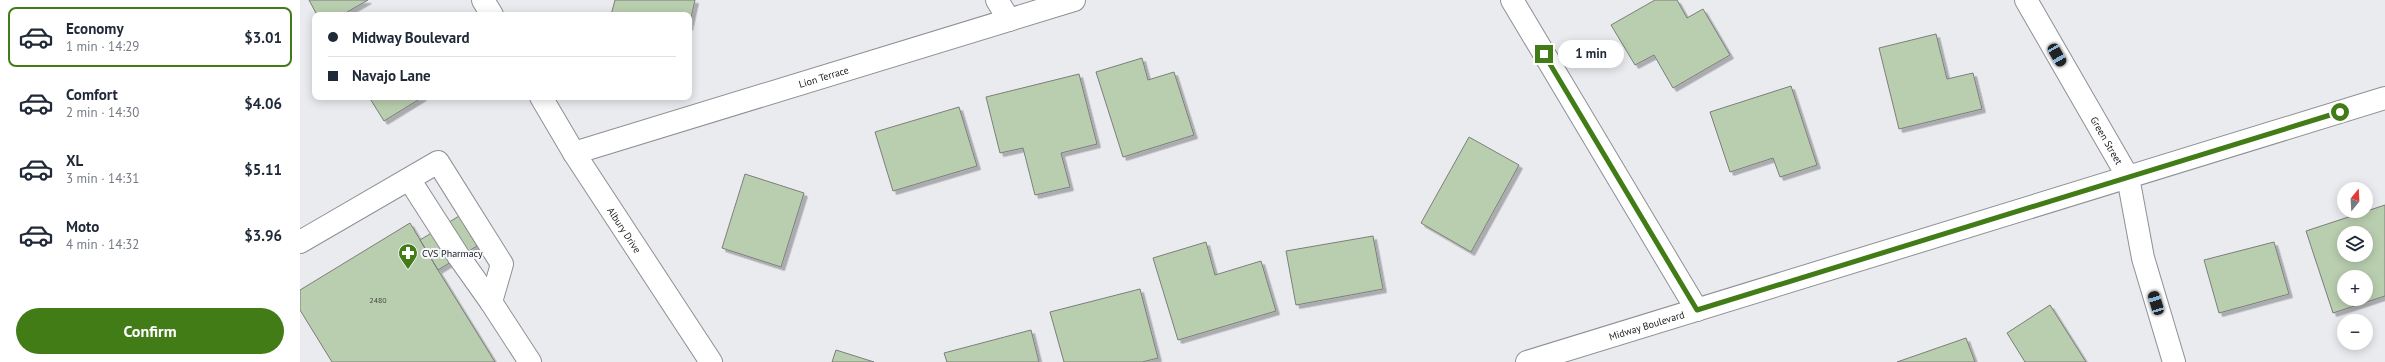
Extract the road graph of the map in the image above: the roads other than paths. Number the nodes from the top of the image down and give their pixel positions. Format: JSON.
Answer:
{"nodes":[{"id":1,"x":483,"y":0,"type":"edge"},
{"id":2,"x":997,"y":0,"type":"edge"},
{"id":3,"x":1074,"y":0,"type":"edge"},
{"id":4,"x":1512,"y":0,"type":"edge"},
{"id":5,"x":2026,"y":0,"type":"edge"},
{"id":6,"x":490,"y":12,"type":"edge"},
{"id":7,"x":1009,"y":20,"type":"junction"},
{"id":8,"x":2385,"y":98,"type":"edge"},
{"id":9,"x":543,"y":100,"type":"edge"},
{"id":10,"x":574,"y":153,"type":"junction"},
{"id":11,"x":2128,"y":177,"type":"junction"},
{"id":12,"x":409,"y":179,"type":"junction"},
{"id":13,"x":300,"y":242,"type":"edge"},
{"id":14,"x":491,"y":302,"type":"junction"},
{"id":15,"x":1697,"y":310,"type":"junction"},
{"id":16,"x":530,"y":362,"type":"edge"},
{"id":17,"x":711,"y":362,"type":"edge"},
{"id":18,"x":1527,"y":362,"type":"edge"},
{"id":19,"x":2174,"y":362,"type":"edge"}],
"edges":[{"from":1,"to":6,"type":"street"},
{"from":2,"to":7,"type":"street"},
{"from":3,"to":7,"type":"street","name":"Lion Terrace"},
{"from":4,"to":15,"type":"street"},
{"from":5,"to":11,"type":"street","name":"Green Street"},
{"from":7,"to":10,"type":"street","name":"Lion Terrace"},
{"from":8,"to":11,"type":"street","name":"Midway Boulevard"},
{"from":9,"to":10,"type":"street","name":"Albury Drive"},
{"from":10,"to":17,"type":"street","name":"Albury Drive"},
{"from":11,"to":15,"type":"street","name":"Midway Boulevard"},
{"from":11,"to":19,"type":"street","name":"Green Street"},
{"from":12,"to":13,"type":"street"},
{"from":12,"to":14,"type":"street"},
{"from":12,"to":14,"type":"street"},
{"from":14,"to":16,"type":"street"},
{"from":15,"to":18,"type":"street","name":"Midway Boulevard"}]}
